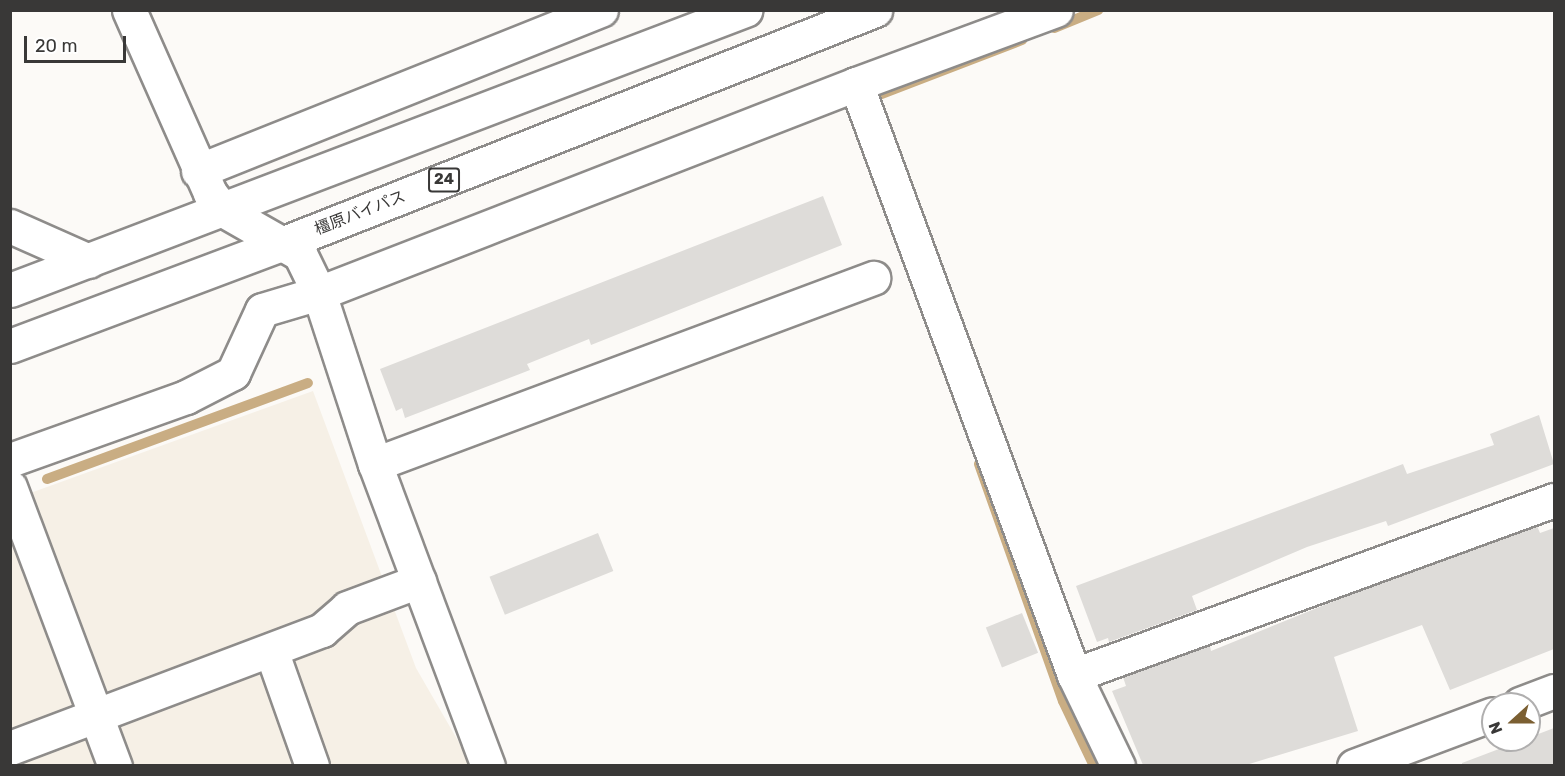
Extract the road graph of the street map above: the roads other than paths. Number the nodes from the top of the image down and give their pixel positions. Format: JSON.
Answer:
{"nodes":[{"id":1,"x":129,"y":10,"type":"edge"},
{"id":2,"x":601,"y":10,"type":"edge"},
{"id":3,"x":745,"y":10,"type":"edge"},
{"id":4,"x":875,"y":10,"type":"edge"},
{"id":5,"x":1056,"y":10,"type":"edge"},
{"id":6,"x":856,"y":84,"type":"junction"},
{"id":7,"x":198,"y":171,"type":"junction"},
{"id":8,"x":223,"y":210,"type":"junction"},
{"id":9,"x":10,"y":225,"type":"edge"},
{"id":10,"x":279,"y":245,"type":"junction"},
{"id":11,"x":89,"y":261,"type":"junction"},
{"id":12,"x":873,"y":278,"type":"dead end"},
{"id":13,"x":10,"y":290,"type":"edge"},
{"id":14,"x":320,"y":293,"type":"junction"},
{"id":15,"x":10,"y":346,"type":"edge"},
{"id":16,"x":10,"y":460,"type":"edge"},
{"id":17,"x":375,"y":464,"type":"junction"},
{"id":18,"x":10,"y":487,"type":"edge"},
{"id":19,"x":1554,"y":500,"type":"edge"},
{"id":20,"x":419,"y":580,"type":"junction"},
{"id":21,"x":271,"y":650,"type":"junction"},
{"id":22,"x":1074,"y":675,"type":"junction"},
{"id":23,"x":97,"y":715,"type":"junction"},
{"id":24,"x":1481,"y":718,"type":"edge"},
{"id":25,"x":10,"y":748,"type":"edge"},
{"id":26,"x":115,"y":765,"type":"edge"},
{"id":27,"x":312,"y":765,"type":"edge"},
{"id":28,"x":488,"y":765,"type":"edge"},
{"id":29,"x":1118,"y":765,"type":"edge"},
{"id":30,"x":1353,"y":765,"type":"edge"}],
"edges":[{"from":1,"to":7,"type":"main road"},
{"from":2,"to":7,"type":"main road"},
{"from":3,"to":8,"type":"main road"},
{"from":4,"to":10,"type":"main road","name":"橿原バイパス","number":"24"},
{"from":5,"to":6,"type":"main road"},
{"from":6,"to":14,"type":"main road"},
{"from":6,"to":22,"type":"main road"},
{"from":7,"to":8,"type":"main road"},
{"from":8,"to":10,"type":"main road"},
{"from":8,"to":11,"type":"main road"},
{"from":9,"to":11,"type":"main road"},
{"from":10,"to":14,"type":"main road"},
{"from":10,"to":15,"type":"main road","name":"橿原バイパス","number":"24"},
{"from":11,"to":13,"type":"main road"},
{"from":12,"to":17,"type":"main road"},
{"from":14,"to":16,"type":"main road"},
{"from":14,"to":17,"type":"main road"},
{"from":17,"to":20,"type":"main road"},
{"from":18,"to":23,"type":"main road"},
{"from":19,"to":22,"type":"main road"},
{"from":20,"to":21,"type":"main road"},
{"from":20,"to":28,"type":"main road"},
{"from":21,"to":23,"type":"main road"},
{"from":21,"to":27,"type":"main road"},
{"from":22,"to":29,"type":"main road"},
{"from":23,"to":25,"type":"main road"},
{"from":23,"to":26,"type":"main road"},
{"from":24,"to":30,"type":"main road"}]}
